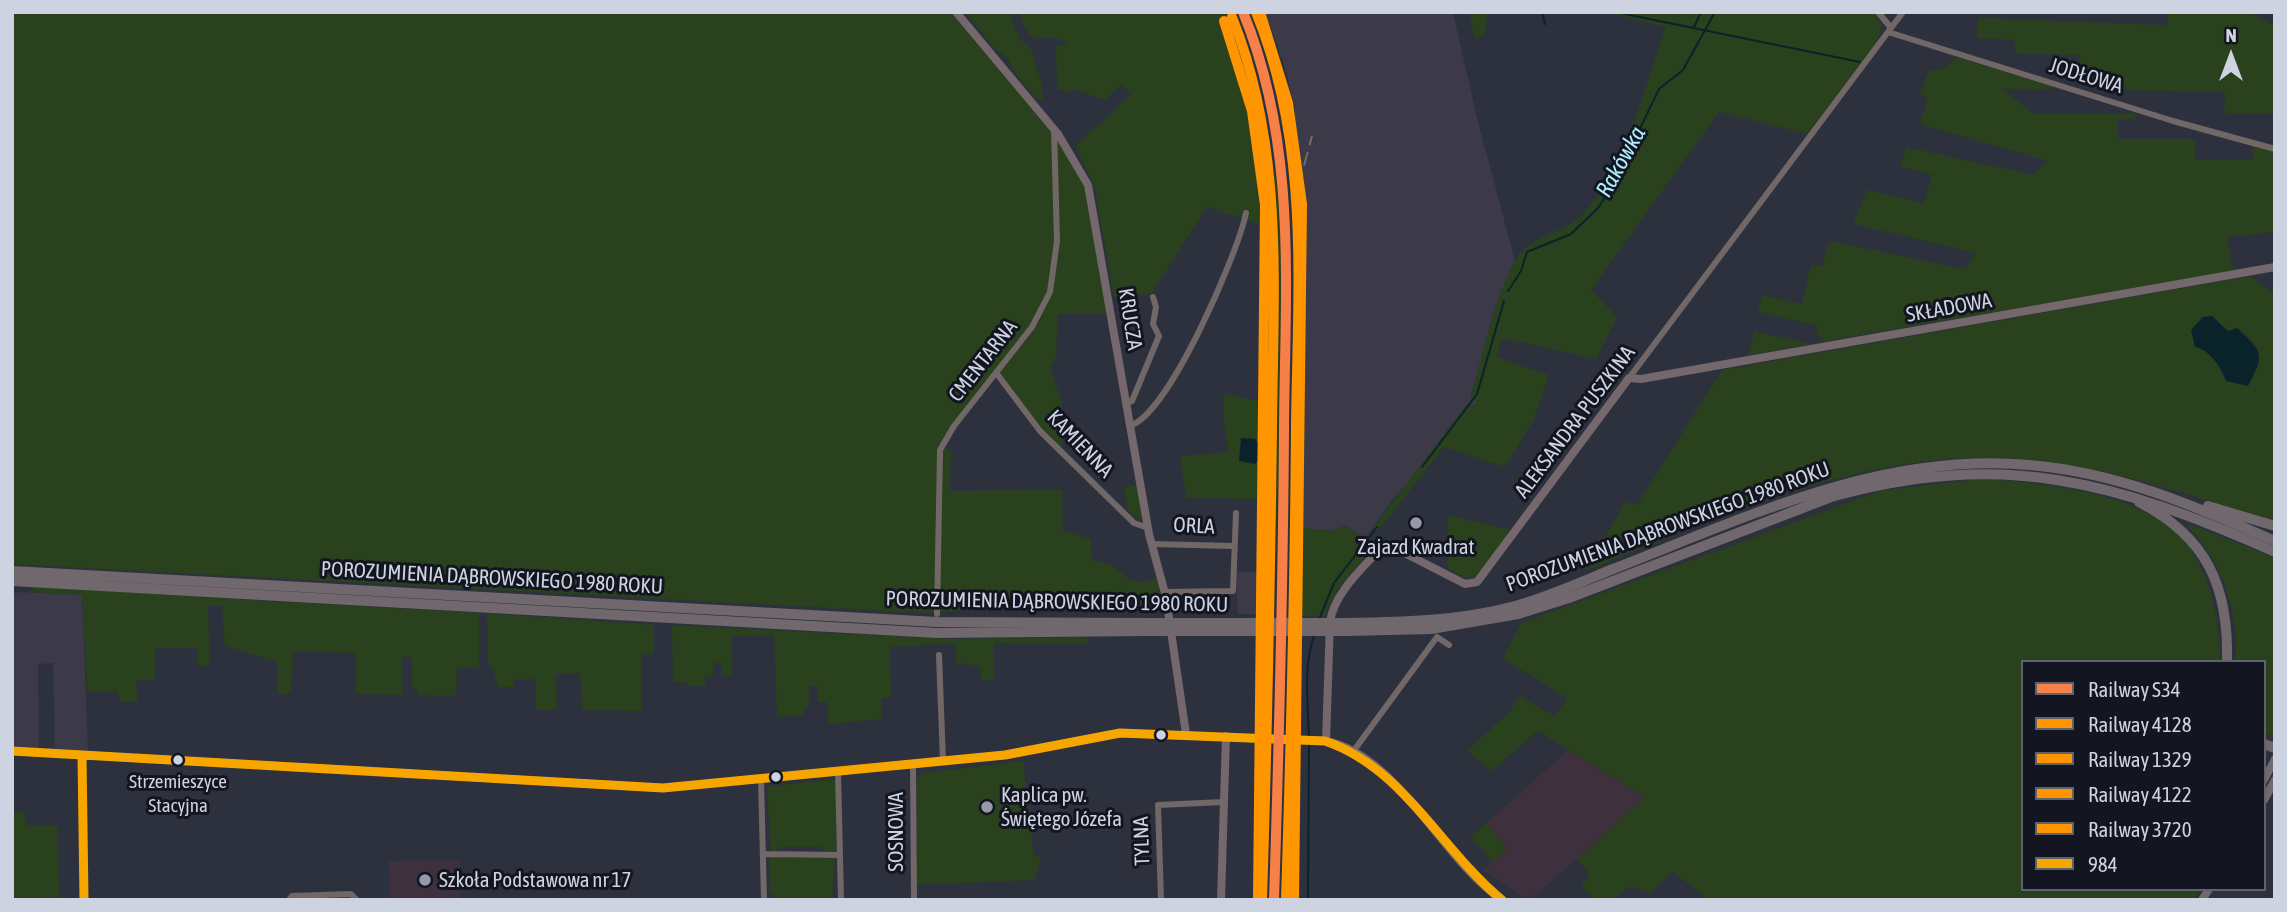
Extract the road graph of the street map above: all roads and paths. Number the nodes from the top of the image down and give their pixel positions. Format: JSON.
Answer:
{"nodes":[{"id":1,"x":956,"y":12,"type":"edge"},
{"id":2,"x":1878,"y":12,"type":"edge"},
{"id":3,"x":1903,"y":12,"type":"edge"},
{"id":4,"x":1890,"y":30,"type":"junction"},
{"id":5,"x":1054,"y":129,"type":"junction"},
{"id":6,"x":2275,"y":149,"type":"edge"},
{"id":7,"x":1246,"y":213,"type":"dead end"},
{"id":8,"x":2275,"y":267,"type":"edge"},
{"id":9,"x":1153,"y":297,"type":"dead end"},
{"id":10,"x":997,"y":374,"type":"junction"},
{"id":11,"x":1629,"y":378,"type":"junction"},
{"id":12,"x":1125,"y":404,"type":"junction"},
{"id":13,"x":1129,"y":426,"type":"junction"},
{"id":14,"x":2116,"y":491,"type":"junction"},
{"id":15,"x":2167,"y":495,"type":"junction"},
{"id":16,"x":1236,"y":513,"type":"dead end"},
{"id":17,"x":2275,"y":526,"type":"edge"},
{"id":18,"x":1148,"y":528,"type":"junction"},
{"id":19,"x":2275,"y":541,"type":"edge"},
{"id":20,"x":1151,"y":544,"type":"junction"},
{"id":21,"x":1234,"y":546,"type":"junction"},
{"id":22,"x":2275,"y":552,"type":"edge"},
{"id":23,"x":12,"y":571,"type":"edge"},
{"id":24,"x":12,"y":581,"type":"edge"},
{"id":25,"x":1165,"y":592,"type":"junction"},
{"id":26,"x":937,"y":614,"type":"dead end"},
{"id":27,"x":1147,"y":627,"type":"junction"},
{"id":28,"x":1347,"y":627,"type":"junction"},
{"id":29,"x":1449,"y":645,"type":"dead end"},
{"id":30,"x":939,"y":655,"type":"dead end"},
{"id":31,"x":2227,"y":660,"type":"edge"},
{"id":32,"x":1186,"y":734,"type":"junction"},
{"id":33,"x":1226,"y":736,"type":"junction"},
{"id":34,"x":1322,"y":741,"type":"junction"},
{"id":35,"x":1355,"y":750,"type":"junction"},
{"id":36,"x":12,"y":751,"type":"edge"},
{"id":37,"x":82,"y":755,"type":"junction"},
{"id":38,"x":2275,"y":758,"type":"edge"},
{"id":39,"x":943,"y":761,"type":"junction"},
{"id":40,"x":913,"y":764,"type":"junction"},
{"id":41,"x":838,"y":772,"type":"junction"},
{"id":42,"x":2266,"y":776,"type":"edge"},
{"id":43,"x":761,"y":779,"type":"junction"},
{"id":44,"x":2275,"y":780,"type":"edge"},
{"id":45,"x":2266,"y":796,"type":"edge"},
{"id":46,"x":1224,"y":802,"type":"junction"},
{"id":47,"x":763,"y":854,"type":"junction"},
{"id":48,"x":840,"y":855,"type":"junction"},
{"id":49,"x":84,"y":900,"type":"edge"},
{"id":50,"x":289,"y":900,"type":"edge"},
{"id":51,"x":357,"y":900,"type":"edge"},
{"id":52,"x":764,"y":900,"type":"edge"},
{"id":53,"x":841,"y":900,"type":"edge"},
{"id":54,"x":914,"y":900,"type":"edge"},
{"id":55,"x":1161,"y":900,"type":"edge"},
{"id":56,"x":1221,"y":900,"type":"edge"},
{"id":57,"x":1502,"y":900,"type":"edge"}],
"edges":[{"from":1,"to":5,"type":"street","name":"KRUCZA"},
{"from":2,"to":4,"type":"street"},
{"from":3,"to":4,"type":"street","name":"ALEKSANDRA PUSZKINA"},
{"from":4,"to":6,"type":"street","name":"JODŁOWA"},
{"from":4,"to":11,"type":"street","name":"ALEKSANDRA PUSZKINA"},
{"from":5,"to":10,"type":"street","name":"CMENTARNA"},
{"from":5,"to":12,"type":"street","name":"KRUCZA"},
{"from":7,"to":13,"type":"street"},
{"from":8,"to":11,"type":"street","name":"SKŁADOWA"},
{"from":9,"to":12,"type":"street","name":"KRUCZA"},
{"from":10,"to":18,"type":"street","name":"KAMIENNA"},
{"from":10,"to":26,"type":"street","name":"CMENTARNA"},
{"from":11,"to":34,"type":"street","name":"ALEKSANDRA PUSZKINA"},
{"from":12,"to":13,"type":"street"},
{"from":13,"to":18,"type":"street"},
{"from":14,"to":22,"type":"main road","name":"POROZUMIENIA DĄBROWSKIEGO 1980 ROKU"},
{"from":14,"to":28,"type":"main road","name":"POROZUMIENIA DĄBROWSKIEGO 1980 ROKU"},
{"from":14,"to":31,"type":"main road"},
{"from":15,"to":17,"type":"main road"},
{"from":15,"to":19,"type":"main road","name":"POROZUMIENIA DĄBROWSKIEGO 1980 ROKU"},
{"from":15,"to":28,"type":"main road","name":"POROZUMIENIA DĄBROWSKIEGO 1980 ROKU"},
{"from":16,"to":21,"type":"street"},
{"from":18,"to":20,"type":"street"},
{"from":20,"to":21,"type":"street","name":"ORLA"},
{"from":20,"to":25,"type":"street"},
{"from":21,"to":25,"type":"street"},
{"from":23,"to":27,"type":"main road","name":"POROZUMIENIA DĄBROWSKIEGO 1980 ROKU"},
{"from":24,"to":27,"type":"main road","name":"POROZUMIENIA DĄBROWSKIEGO 1980 ROKU"},
{"from":25,"to":32,"type":"street"},
{"from":27,"to":28,"type":"main road","name":"POROZUMIENIA DĄBROWSKIEGO 1980 ROKU","bridge":true},
{"from":29,"to":35,"type":"street"},
{"from":30,"to":39,"type":"street"},
{"from":32,"to":33,"type":"street"},
{"from":32,"to":39,"type":"street"},
{"from":33,"to":34,"type":"street"},
{"from":33,"to":46,"type":"street"},
{"from":34,"to":35,"type":"street"},
{"from":35,"to":57,"type":"street"},
{"from":36,"to":37,"type":"street"},
{"from":37,"to":43,"type":"street"},
{"from":37,"to":49,"type":"street"},
{"from":38,"to":42,"type":"street"},
{"from":39,"to":40,"type":"street"},
{"from":40,"to":41,"type":"street"},
{"from":40,"to":54,"type":"street","name":"SOSNOWA"},
{"from":41,"to":43,"type":"street"},
{"from":41,"to":48,"type":"street"},
{"from":43,"to":47,"type":"street"},
{"from":44,"to":45,"type":"street"},
{"from":46,"to":55,"type":"street","name":"TYLNA"},
{"from":46,"to":56,"type":"street"},
{"from":47,"to":48,"type":"street"},
{"from":47,"to":52,"type":"street"},
{"from":48,"to":53,"type":"street"},
{"from":50,"to":51,"type":"street"}]}
